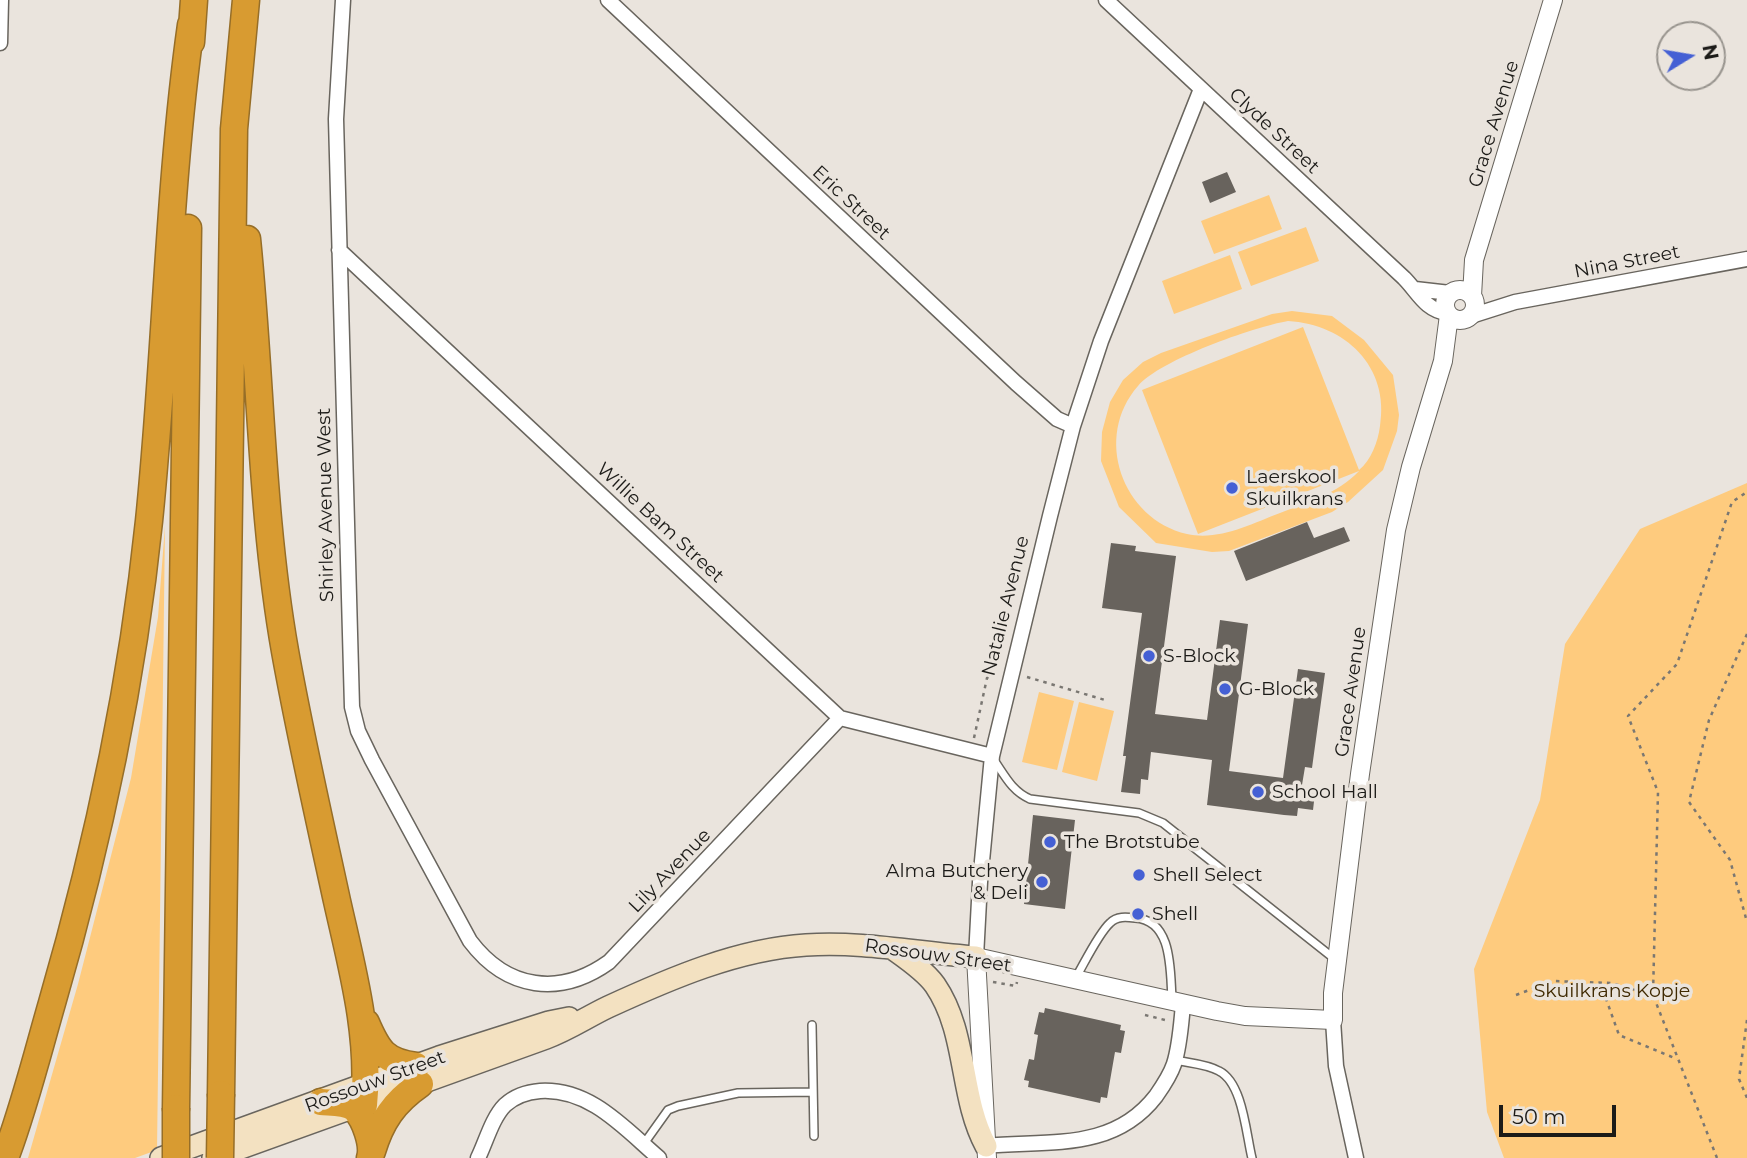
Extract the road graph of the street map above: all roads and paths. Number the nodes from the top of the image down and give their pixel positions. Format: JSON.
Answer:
{"nodes":[{"id":1,"x":1,"y":0,"type":"edge"},
{"id":2,"x":246,"y":0,"type":"edge"},
{"id":3,"x":342,"y":0,"type":"edge"},
{"id":4,"x":608,"y":0,"type":"edge"},
{"id":5,"x":1106,"y":0,"type":"edge"},
{"id":6,"x":1553,"y":0,"type":"edge"},
{"id":7,"x":192,"y":12,"type":"edge"},
{"id":8,"x":0,"y":43,"type":"edge"},
{"id":9,"x":1200,"y":89,"type":"junction"},
{"id":10,"x":234,"y":129,"type":"junction"},
{"id":11,"x":339,"y":250,"type":"junction"},
{"id":12,"x":1747,"y":259,"type":"edge"},
{"id":13,"x":1461,"y":305,"type":"junction"},
{"id":14,"x":1073,"y":426,"type":"junction"},
{"id":15,"x":1747,"y":492,"type":"edge"},
{"id":16,"x":1747,"y":634,"type":"edge"},
{"id":17,"x":1001,"y":671,"type":"dead end"},
{"id":18,"x":1022,"y":676,"type":"dead end"},
{"id":19,"x":1105,"y":700,"type":"dead end"},
{"id":20,"x":840,"y":718,"type":"junction"},
{"id":21,"x":974,"y":738,"type":"dead end"},
{"id":22,"x":992,"y":756,"type":"junction"},
{"id":23,"x":1747,"y":922,"type":"edge"},
{"id":24,"x":892,"y":948,"type":"junction"},
{"id":25,"x":976,"y":957,"type":"junction"},
{"id":26,"x":1338,"y":961,"type":"junction"},
{"id":27,"x":499,"y":969,"type":"joint"},
{"id":28,"x":1075,"y":979,"type":"junction"},
{"id":29,"x":1600,"y":982,"type":"junction"},
{"id":30,"x":1516,"y":995,"type":"dead end"},
{"id":31,"x":1653,"y":995,"type":"junction"},
{"id":32,"x":1178,"y":1003,"type":"junction"},
{"id":33,"x":362,"y":1012,"type":"junction"},
{"id":34,"x":1333,"y":1020,"type":"junction"},
{"id":35,"x":1747,"y":1020,"type":"edge"},
{"id":36,"x":812,"y":1025,"type":"dead end"},
{"id":37,"x":1175,"y":1060,"type":"junction"},
{"id":38,"x":1679,"y":1060,"type":"junction"},
{"id":39,"x":418,"y":1075,"type":"junction"},
{"id":40,"x":813,"y":1092,"type":"junction"},
{"id":41,"x":1747,"y":1098,"type":"edge"},
{"id":42,"x":361,"y":1100,"type":"junction"},
{"id":43,"x":321,"y":1102,"type":"joint"},
{"id":44,"x":814,"y":1136,"type":"dead end"},
{"id":45,"x":643,"y":1144,"type":"junction"},
{"id":46,"x":986,"y":1152,"type":"edge"},
{"id":47,"x":9,"y":1153,"type":"edge"},
{"id":48,"x":371,"y":1155,"type":"edge"},
{"id":49,"x":161,"y":1158,"type":"edge"},
{"id":50,"x":176,"y":1158,"type":"edge"},
{"id":51,"x":214,"y":1158,"type":"edge"},
{"id":52,"x":220,"y":1158,"type":"edge"},
{"id":53,"x":478,"y":1158,"type":"edge"},
{"id":54,"x":659,"y":1158,"type":"edge"},
{"id":55,"x":1252,"y":1158,"type":"edge"},
{"id":56,"x":1356,"y":1158,"type":"edge"},
{"id":57,"x":1717,"y":1158,"type":"edge"}],
"edges":[{"from":1,"to":8,"type":"street"},
{"from":2,"to":10,"type":"highway"},
{"from":3,"to":11,"type":"street","name":"Shirley Avenue West"},
{"from":4,"to":14,"type":"street","name":"Eric Street"},
{"from":5,"to":9,"type":"street","name":"Clyde Street"},
{"from":6,"to":13,"type":"street","name":"Grace Avenue"},
{"from":7,"to":47,"type":"highway"},
{"from":7,"to":50,"type":"highway","bridge":true},
{"from":9,"to":13,"type":"street","name":"Clyde Street"},
{"from":9,"to":14,"type":"street","name":"Natalie Avenue"},
{"from":10,"to":33,"type":"highway"},
{"from":10,"to":52,"type":"highway","bridge":true},
{"from":11,"to":20,"type":"street","name":"Willie Bam Street"},
{"from":11,"to":27,"type":"street","name":"Shirley Avenue West"},
{"from":12,"to":13,"type":"street","name":"Nina Street"},
{"from":13,"to":26,"type":"street","name":"Grace Avenue"},
{"from":14,"to":22,"type":"street","name":"Natalie Avenue"},
{"from":15,"to":31,"type":"path"},
{"from":16,"to":23,"type":"path"},
{"from":17,"to":21,"type":"path"},
{"from":18,"to":19,"type":"path"},
{"from":20,"to":22,"type":"street","name":"Willie Bam Street"},
{"from":20,"to":27,"type":"street","name":"Lily Avenue"},
{"from":22,"to":25,"type":"street","name":"Natalie Avenue"},
{"from":22,"to":26,"type":"lane"},
{"from":24,"to":25,"type":"main road","name":"Rossouw Street"},
{"from":24,"to":39,"type":"main road","name":"Rossouw Street"},
{"from":24,"to":46,"type":"main road"},
{"from":25,"to":28,"type":"street","name":"Rossouw Street"},
{"from":25,"to":46,"type":"street","name":"Natalie Avenue"},
{"from":26,"to":34,"type":"street","name":"Grace Avenue"},
{"from":28,"to":32,"type":"street","name":"Rossouw Street"},
{"from":28,"to":32,"type":"lane"},
{"from":29,"to":30,"type":"path"},
{"from":29,"to":31,"type":"path"},
{"from":29,"to":38,"type":"path"},
{"from":31,"to":38,"type":"path"},
{"from":32,"to":34,"type":"street","name":"Rossouw Street"},
{"from":32,"to":37,"type":"street"},
{"from":33,"to":39,"type":"highway"},
{"from":33,"to":42,"type":"highway"},
{"from":34,"to":56,"type":"street","name":"Grace Avenue"},
{"from":35,"to":41,"type":"path"},
{"from":36,"to":40,"type":"lane"},
{"from":37,"to":46,"type":"street"},
{"from":37,"to":55,"type":"lane"},
{"from":38,"to":57,"type":"path"},
{"from":39,"to":42,"type":"main road","name":"Rossouw Street"},
{"from":39,"to":48,"type":"highway"},
{"from":40,"to":44,"type":"lane"},
{"from":40,"to":45,"type":"lane"},
{"from":42,"to":43,"type":"highway"},
{"from":42,"to":48,"type":"highway"},
{"from":42,"to":51,"type":"main road","name":"Rossouw Street"},
{"from":43,"to":49,"type":"main road","name":"Rossouw Street"},
{"from":45,"to":53,"type":"street"},
{"from":45,"to":54,"type":"street"}]}
